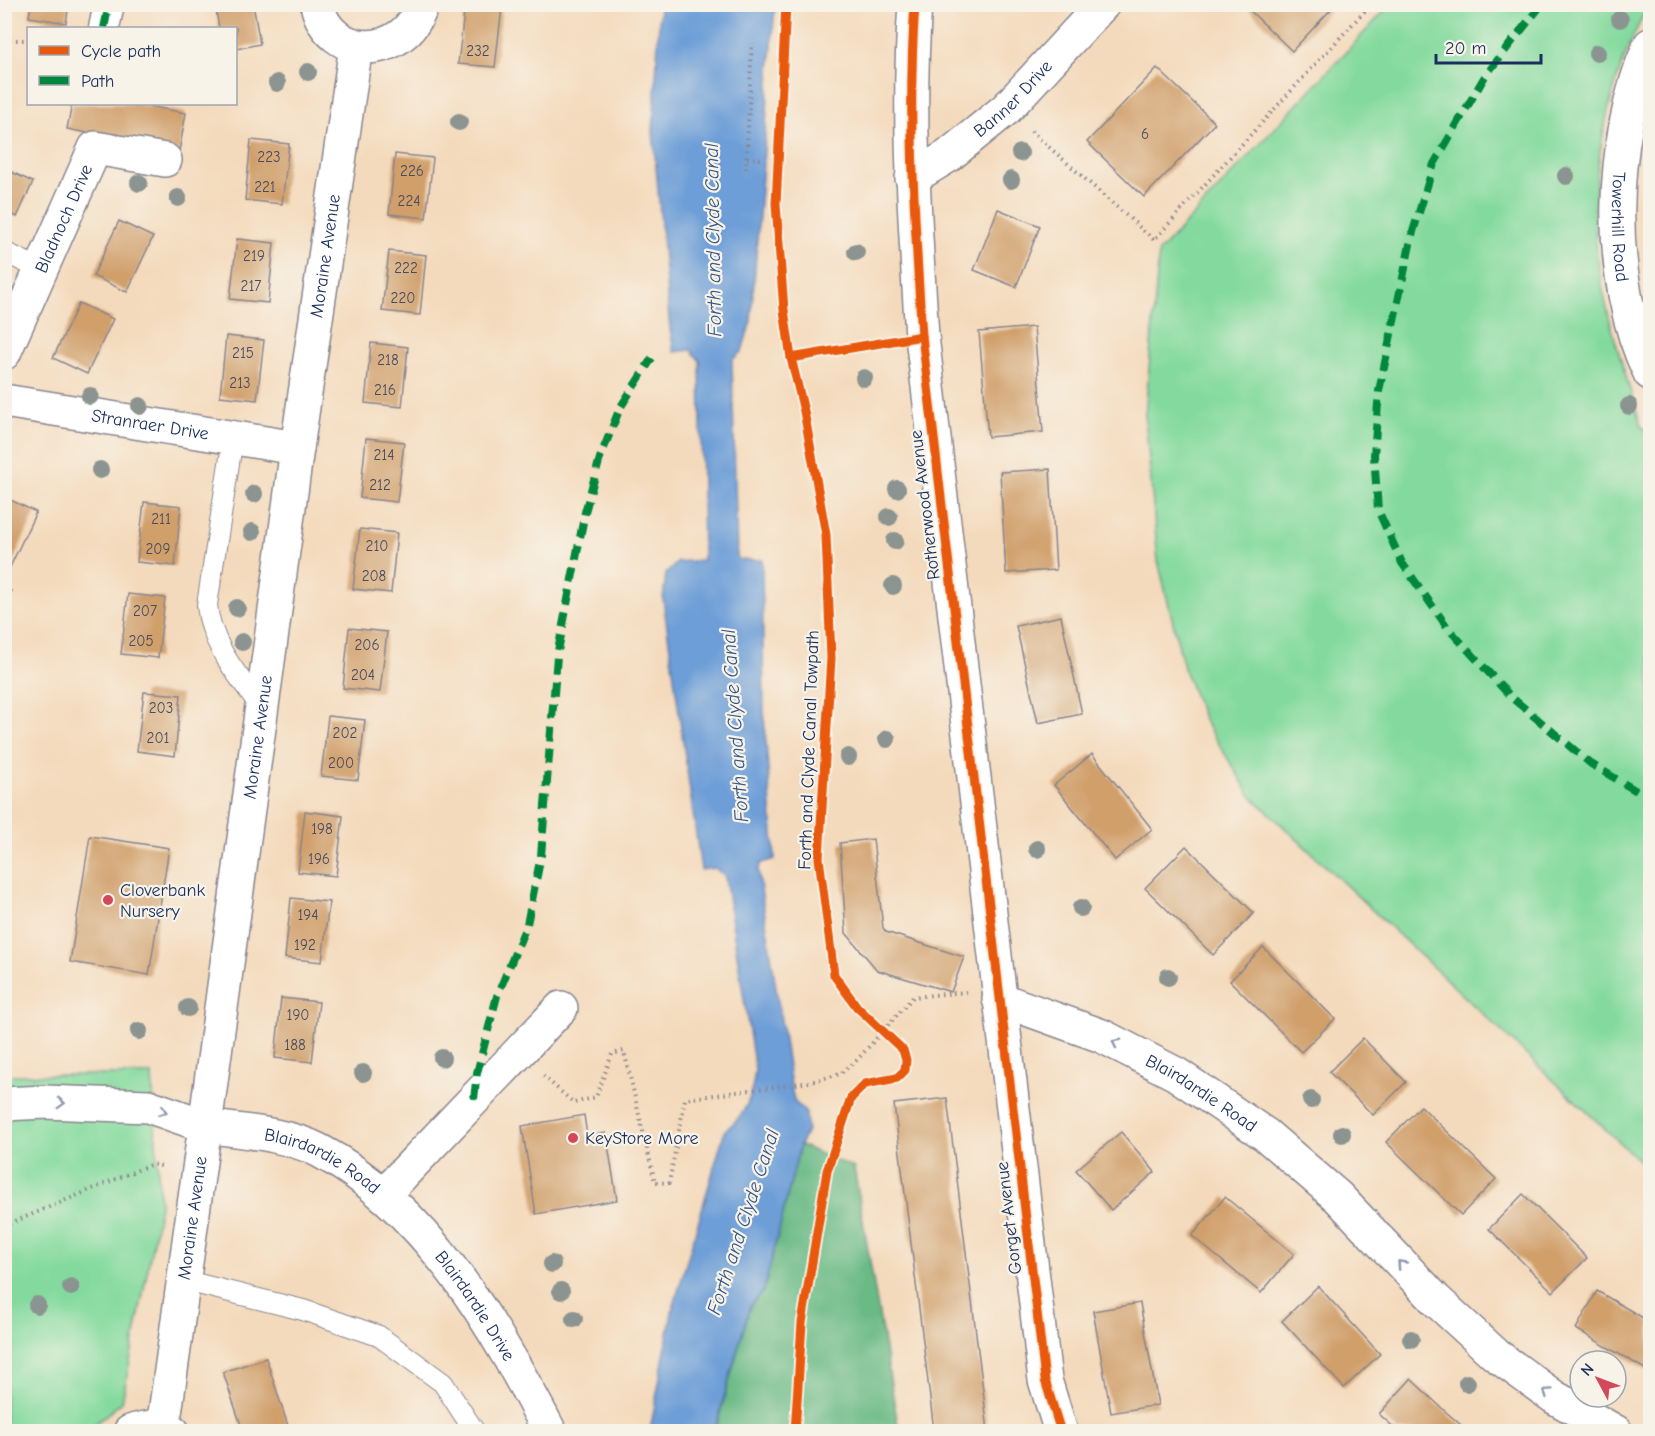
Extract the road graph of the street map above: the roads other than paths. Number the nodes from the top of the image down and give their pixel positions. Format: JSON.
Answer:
{"nodes":[{"id":1,"x":109,"y":4,"type":"edge"},
{"id":2,"x":317,"y":4,"type":"edge"},
{"id":3,"x":422,"y":4,"type":"edge"},
{"id":4,"x":915,"y":4,"type":"edge"},
{"id":5,"x":1103,"y":4,"type":"edge"},
{"id":6,"x":104,"y":27,"type":"edge"},
{"id":7,"x":1650,"y":45,"type":"edge"},
{"id":8,"x":356,"y":46,"type":"junction"},
{"id":9,"x":165,"y":160,"type":"dead end"},
{"id":10,"x":912,"y":178,"type":"junction"},
{"id":11,"x":4,"y":252,"type":"edge"},
{"id":12,"x":40,"y":269,"type":"junction"},
{"id":13,"x":4,"y":353,"type":"edge"},
{"id":14,"x":1650,"y":374,"type":"edge"},
{"id":15,"x":4,"y":401,"type":"edge"},
{"id":16,"x":233,"y":438,"type":"junction"},
{"id":17,"x":297,"y":448,"type":"junction"},
{"id":18,"x":261,"y":707,"type":"junction"},
{"id":19,"x":999,"y":999,"type":"junction"},
{"id":20,"x":561,"y":1008,"type":"dead end"},
{"id":21,"x":4,"y":1104,"type":"edge"},
{"id":22,"x":205,"y":1126,"type":"junction"},
{"id":23,"x":384,"y":1194,"type":"junction"},
{"id":24,"x":182,"y":1280,"type":"junction"},
{"id":25,"x":168,"y":1430,"type":"edge"},
{"id":26,"x":130,"y":1431,"type":"edge"},
{"id":27,"x":475,"y":1431,"type":"edge"},
{"id":28,"x":550,"y":1431,"type":"edge"},
{"id":29,"x":1061,"y":1431,"type":"edge"},
{"id":30,"x":1616,"y":1431,"type":"edge"}],
"edges":[{"from":1,"to":6,"type":"street"},
{"from":2,"to":8,"type":"street"},
{"from":3,"to":8,"type":"street"},
{"from":4,"to":10,"type":"street","name":"Rotherwood Avenue"},
{"from":5,"to":10,"type":"street","name":"Banner Drive"},
{"from":7,"to":14,"type":"street","name":"Towerhill Road"},
{"from":8,"to":17,"type":"street","name":"Moraine Avenue"},
{"from":9,"to":12,"type":"street","name":"Bladnoch Drive"},
{"from":10,"to":19,"type":"street","name":"Rotherwood Avenue"},
{"from":11,"to":12,"type":"lane"},
{"from":12,"to":13,"type":"street","name":"Bladnoch Drive"},
{"from":15,"to":16,"type":"street","name":"Stranraer Drive"},
{"from":16,"to":17,"type":"street","name":"Stranraer Drive"},
{"from":16,"to":18,"type":"lane"},
{"from":17,"to":18,"type":"street","name":"Moraine Avenue"},
{"from":18,"to":22,"type":"street","name":"Moraine Avenue"},
{"from":19,"to":29,"type":"street","name":"Gorget Avenue"},
{"from":30,"to":19,"type":"street","name":"Blairdardie Road","one_way":true},
{"from":20,"to":23,"type":"street","name":"Blairdardie Road"},
{"from":21,"to":22,"type":"street","name":"Blairdardie Road","one_way":true},
{"from":22,"to":23,"type":"street","name":"Blairdardie Road"},
{"from":22,"to":24,"type":"street","name":"Moraine Avenue"},
{"from":23,"to":28,"type":"street","name":"Blairdardie Drive"},
{"from":24,"to":25,"type":"street","name":"Moraine Avenue"},
{"from":24,"to":27,"type":"lane"},
{"from":25,"to":26,"type":"street","name":"Moraine Avenue"}]}
